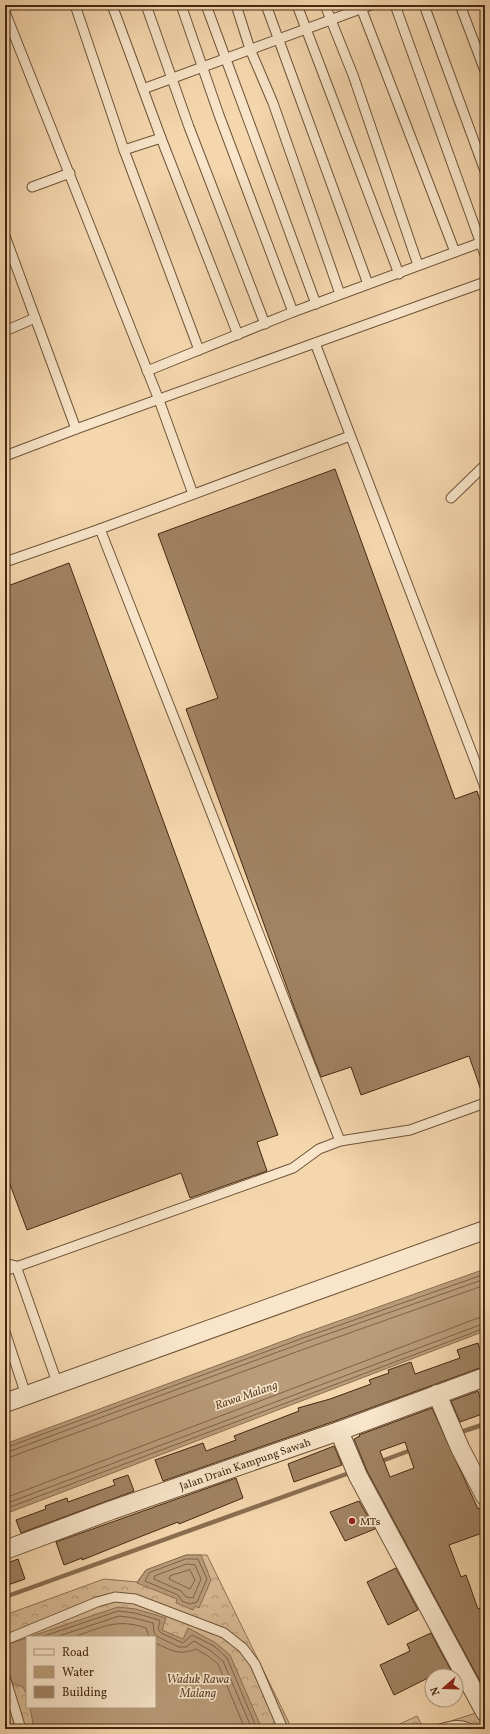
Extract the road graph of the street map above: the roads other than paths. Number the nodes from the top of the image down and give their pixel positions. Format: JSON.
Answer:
{"nodes":[{"id":1,"x":75,"y":5,"type":"edge"},
{"id":2,"x":112,"y":5,"type":"edge"},
{"id":3,"x":146,"y":5,"type":"edge"},
{"id":4,"x":181,"y":5,"type":"edge"},
{"id":5,"x":206,"y":5,"type":"edge"},
{"id":6,"x":236,"y":5,"type":"edge"},
{"id":7,"x":266,"y":5,"type":"edge"},
{"id":8,"x":297,"y":5,"type":"edge"},
{"id":9,"x":325,"y":5,"type":"edge"},
{"id":10,"x":371,"y":5,"type":"edge"},
{"id":11,"x":395,"y":5,"type":"edge"},
{"id":12,"x":424,"y":5,"type":"edge"},
{"id":13,"x":460,"y":5,"type":"edge"},
{"id":14,"x":361,"y":7,"type":"edge"},
{"id":15,"x":5,"y":12,"type":"edge"},
{"id":16,"x":330,"y":20,"type":"junction"},
{"id":17,"x":306,"y":29,"type":"junction"},
{"id":18,"x":278,"y":39,"type":"junction"},
{"id":19,"x":250,"y":49,"type":"junction"},
{"id":20,"x":226,"y":58,"type":"junction"},
{"id":21,"x":202,"y":66,"type":"junction"},
{"id":22,"x":485,"y":71,"type":"edge"},
{"id":23,"x":171,"y":78,"type":"junction"},
{"id":24,"x":143,"y":89,"type":"junction"},
{"id":25,"x":161,"y":138,"type":"junction"},
{"id":26,"x":124,"y":150,"type":"junction"},
{"id":27,"x":485,"y":171,"type":"edge"},
{"id":28,"x":70,"y":174,"type":"junction"},
{"id":29,"x":32,"y":187,"type":"dead end"},
{"id":30,"x":5,"y":236,"type":"edge"},
{"id":31,"x":483,"y":242,"type":"edge"},
{"id":32,"x":454,"y":252,"type":"junction"},
{"id":33,"x":485,"y":255,"type":"edge"},
{"id":34,"x":418,"y":265,"type":"junction"},
{"id":35,"x":399,"y":274,"type":"junction"},
{"id":36,"x":485,"y":282,"type":"edge"},
{"id":37,"x":368,"y":284,"type":"junction"},
{"id":38,"x":340,"y":294,"type":"junction"},
{"id":39,"x":316,"y":304,"type":"junction"},
{"id":40,"x":293,"y":312,"type":"junction"},
{"id":41,"x":35,"y":318,"type":"junction"},
{"id":42,"x":265,"y":324,"type":"junction"},
{"id":43,"x":5,"y":331,"type":"edge"},
{"id":44,"x":238,"y":335,"type":"junction"},
{"id":45,"x":315,"y":343,"type":"junction"},
{"id":46,"x":199,"y":350,"type":"junction"},
{"id":47,"x":148,"y":371,"type":"junction"},
{"id":48,"x":159,"y":400,"type":"junction"},
{"id":49,"x":76,"y":429,"type":"junction"},
{"id":50,"x":350,"y":436,"type":"junction"},
{"id":51,"x":5,"y":456,"type":"edge"},
{"id":52,"x":485,"y":465,"type":"edge"},
{"id":53,"x":192,"y":494,"type":"junction"},
{"id":54,"x":451,"y":498,"type":"dead end"},
{"id":55,"x":100,"y":529,"type":"junction"},
{"id":56,"x":5,"y":562,"type":"edge"},
{"id":57,"x":485,"y":787,"type":"edge"},
{"id":58,"x":485,"y":1103,"type":"edge"},
{"id":59,"x":340,"y":1141,"type":"junction"},
{"id":60,"x":485,"y":1230,"type":"edge"},
{"id":61,"x":5,"y":1262,"type":"edge"},
{"id":62,"x":16,"y":1266,"type":"junction"},
{"id":63,"x":5,"y":1271,"type":"edge"},
{"id":64,"x":5,"y":1332,"type":"edge"},
{"id":65,"x":485,"y":1377,"type":"edge"},
{"id":66,"x":58,"y":1384,"type":"junction"},
{"id":67,"x":437,"y":1394,"type":"junction"},
{"id":68,"x":26,"y":1396,"type":"junction"},
{"id":69,"x":5,"y":1403,"type":"edge"},
{"id":70,"x":339,"y":1431,"type":"junction"},
{"id":71,"x":485,"y":1496,"type":"edge"},
{"id":72,"x":5,"y":1550,"type":"edge"},
{"id":73,"x":5,"y":1640,"type":"edge"},
{"id":74,"x":5,"y":1677,"type":"edge"},
{"id":75,"x":485,"y":1712,"type":"edge"},
{"id":76,"x":20,"y":1729,"type":"edge"},
{"id":77,"x":283,"y":1729,"type":"edge"},
{"id":78,"x":440,"y":1729,"type":"edge"},
{"id":79,"x":470,"y":1729,"type":"edge"}],
"edges":[{"from":1,"to":26,"type":"lane"},
{"from":2,"to":24,"type":"lane"},
{"from":3,"to":23,"type":"lane"},
{"from":4,"to":21,"type":"lane"},
{"from":5,"to":20,"type":"lane"},
{"from":6,"to":19,"type":"lane"},
{"from":7,"to":18,"type":"lane"},
{"from":8,"to":17,"type":"lane"},
{"from":9,"to":16,"type":"lane"},
{"from":10,"to":14,"type":"lane"},
{"from":11,"to":31,"type":"lane"},
{"from":12,"to":27,"type":"lane"},
{"from":13,"to":22,"type":"lane"},
{"from":14,"to":16,"type":"lane"},
{"from":14,"to":32,"type":"lane"},
{"from":15,"to":28,"type":"lane"},
{"from":16,"to":17,"type":"lane"},
{"from":16,"to":34,"type":"lane"},
{"from":17,"to":18,"type":"lane"},
{"from":17,"to":35,"type":"lane"},
{"from":18,"to":19,"type":"lane"},
{"from":18,"to":37,"type":"lane"},
{"from":19,"to":20,"type":"lane"},
{"from":19,"to":38,"type":"lane"},
{"from":20,"to":21,"type":"lane"},
{"from":20,"to":39,"type":"lane"},
{"from":21,"to":23,"type":"lane"},
{"from":21,"to":40,"type":"lane"},
{"from":23,"to":24,"type":"lane"},
{"from":23,"to":42,"type":"lane"},
{"from":24,"to":25,"type":"lane"},
{"from":25,"to":26,"type":"lane"},
{"from":25,"to":44,"type":"lane"},
{"from":26,"to":46,"type":"lane"},
{"from":28,"to":29,"type":"lane"},
{"from":28,"to":47,"type":"lane"},
{"from":30,"to":41,"type":"lane"},
{"from":31,"to":32,"type":"lane"},
{"from":31,"to":33,"type":"lane"},
{"from":32,"to":34,"type":"lane"},
{"from":34,"to":35,"type":"lane"},
{"from":35,"to":37,"type":"lane"},
{"from":36,"to":45,"type":"lane"},
{"from":37,"to":38,"type":"lane"},
{"from":38,"to":39,"type":"lane"},
{"from":39,"to":40,"type":"lane"},
{"from":40,"to":42,"type":"lane"},
{"from":41,"to":43,"type":"lane"},
{"from":41,"to":49,"type":"lane"},
{"from":42,"to":44,"type":"lane"},
{"from":44,"to":46,"type":"lane"},
{"from":45,"to":48,"type":"lane"},
{"from":45,"to":50,"type":"lane"},
{"from":46,"to":47,"type":"lane"},
{"from":47,"to":48,"type":"lane"},
{"from":48,"to":49,"type":"lane"},
{"from":48,"to":53,"type":"lane"},
{"from":49,"to":51,"type":"lane"},
{"from":50,"to":53,"type":"lane"},
{"from":50,"to":57,"type":"lane"},
{"from":52,"to":54,"type":"lane"},
{"from":53,"to":55,"type":"lane"},
{"from":55,"to":56,"type":"lane"},
{"from":55,"to":59,"type":"lane"},
{"from":58,"to":59,"type":"lane"},
{"from":59,"to":62,"type":"lane"},
{"from":60,"to":66,"type":"street"},
{"from":61,"to":62,"type":"lane"},
{"from":62,"to":63,"type":"lane"},
{"from":62,"to":66,"type":"lane"},
{"from":64,"to":68,"type":"lane"},
{"from":65,"to":67,"type":"street","name":"Jalan Drain Kampung Sawah"},
{"from":66,"to":68,"type":"street"},
{"from":67,"to":70,"type":"street","name":"Jalan Drain Kampung Sawah"},
{"from":67,"to":71,"type":"street"},
{"from":68,"to":69,"type":"street"},
{"from":70,"to":72,"type":"street","name":"Jalan Drain Kampung Sawah"},
{"from":70,"to":75,"type":"street"},
{"from":73,"to":77,"type":"lane"},
{"from":74,"to":76,"type":"lane"},
{"from":78,"to":79,"type":"lane"}]}
